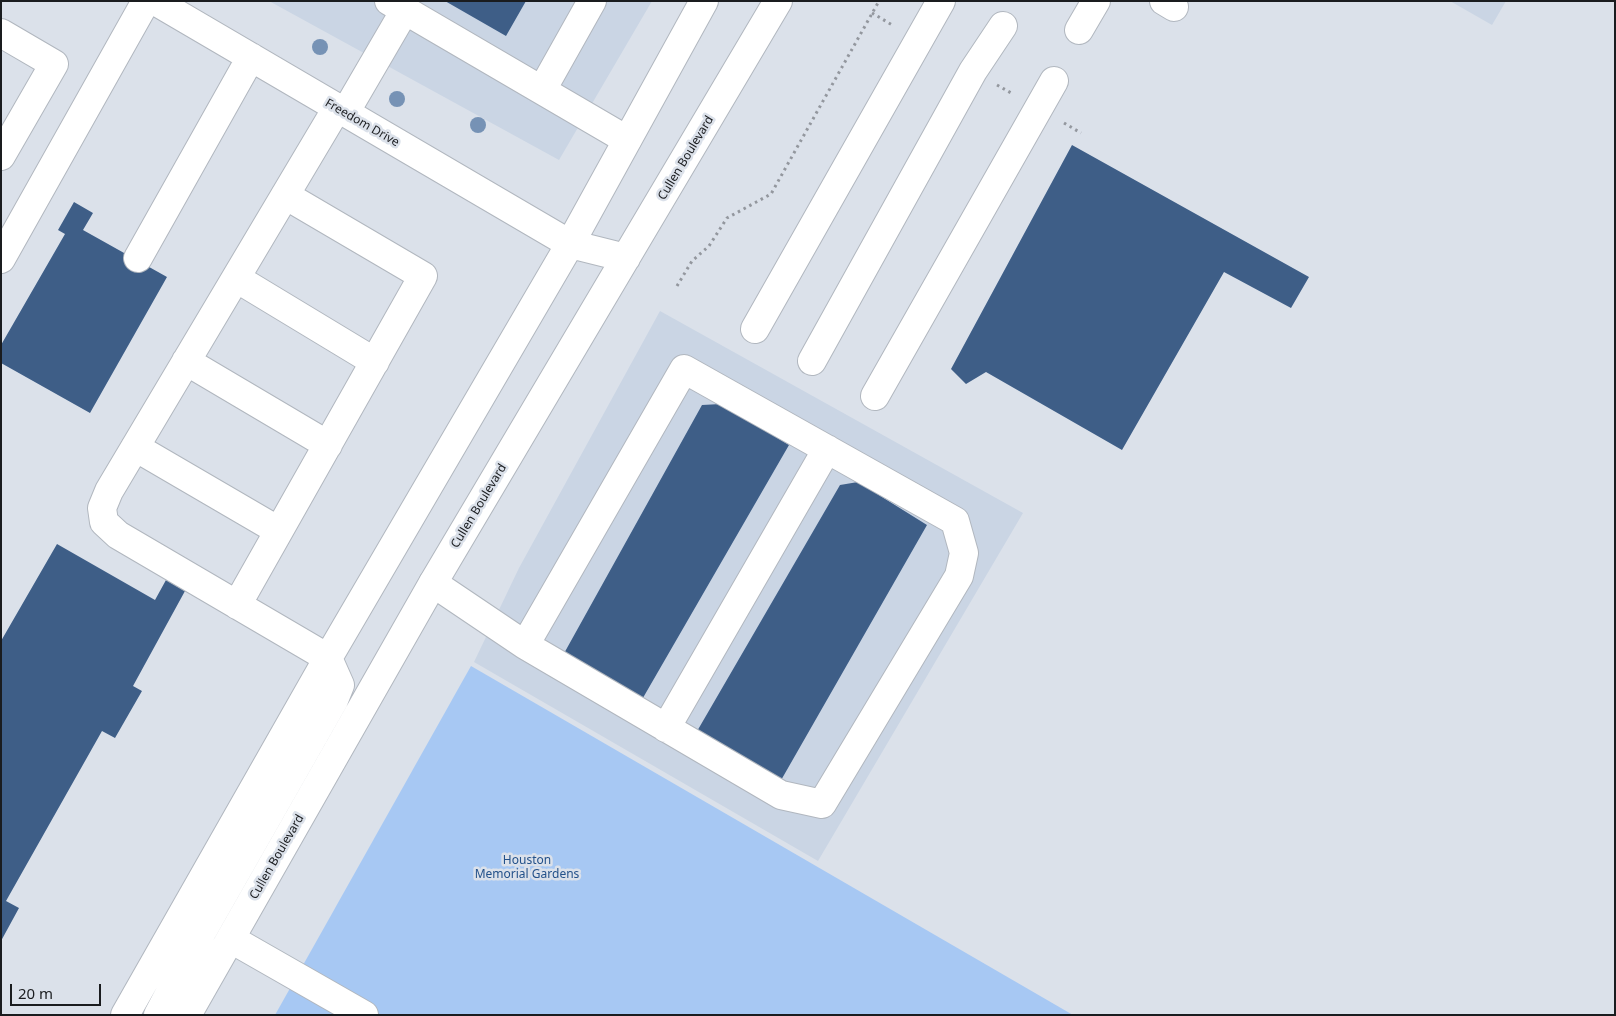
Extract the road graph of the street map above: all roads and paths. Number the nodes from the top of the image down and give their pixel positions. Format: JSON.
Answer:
{"nodes":[{"id":1,"x":146,"y":1,"type":"edge"},
{"id":2,"x":155,"y":1,"type":"edge"},
{"id":3,"x":592,"y":1,"type":"edge"},
{"id":4,"x":704,"y":1,"type":"edge"},
{"id":5,"x":778,"y":1,"type":"edge"},
{"id":6,"x":879,"y":1,"type":"edge"},
{"id":7,"x":941,"y":1,"type":"edge"},
{"id":8,"x":1096,"y":1,"type":"edge"},
{"id":9,"x":393,"y":4,"type":"edge"},
{"id":10,"x":767,"y":13,"type":"edge"},
{"id":11,"x":1003,"y":26,"type":"dead end"},
{"id":12,"x":1079,"y":30,"type":"dead end"},
{"id":13,"x":1,"y":33,"type":"edge"},
{"id":14,"x":251,"y":58,"type":"junction"},
{"id":15,"x":1054,"y":81,"type":"dead end"},
{"id":16,"x":542,"y":90,"type":"junction"},
{"id":17,"x":341,"y":110,"type":"junction"},
{"id":18,"x":627,"y":140,"type":"junction"},
{"id":19,"x":3,"y":148,"type":"edge"},
{"id":20,"x":285,"y":195,"type":"junction"},
{"id":21,"x":570,"y":244,"type":"junction"},
{"id":22,"x":138,"y":258,"type":"dead end"},
{"id":23,"x":626,"y":258,"type":"junction"},
{"id":24,"x":1,"y":259,"type":"edge"},
{"id":25,"x":236,"y":278,"type":"junction"},
{"id":26,"x":677,"y":286,"type":"dead end"},
{"id":27,"x":756,"y":329,"type":"dead end"},
{"id":28,"x":186,"y":361,"type":"junction"},
{"id":29,"x":812,"y":361,"type":"dead end"},
{"id":30,"x":375,"y":362,"type":"junction"},
{"id":31,"x":875,"y":396,"type":"dead end"},
{"id":32,"x":328,"y":444,"type":"junction"},
{"id":33,"x":135,"y":447,"type":"junction"},
{"id":34,"x":827,"y":449,"type":"junction"},
{"id":35,"x":279,"y":531,"type":"junction"},
{"id":36,"x":433,"y":583,"type":"junction"},
{"id":37,"x":237,"y":605,"type":"junction"},
{"id":38,"x":524,"y":646,"type":"junction"},
{"id":39,"x":328,"y":658,"type":"junction"},
{"id":40,"x":666,"y":728,"type":"junction"},
{"id":41,"x":231,"y":939,"type":"junction"},
{"id":42,"x":125,"y":1015,"type":"edge"},
{"id":43,"x":158,"y":1015,"type":"edge"},
{"id":44,"x":187,"y":1015,"type":"edge"},
{"id":45,"x":364,"y":1015,"type":"edge"}],
"edges":[{"from":1,"to":24,"type":"main road"},
{"from":2,"to":14,"type":"main road","name":"Freedom Drive"},
{"from":3,"to":16,"type":"main road"},
{"from":4,"to":18,"type":"main road"},
{"from":5,"to":10,"type":"main road","name":"Cullen Boulevard"},
{"from":6,"to":26,"type":"path"},
{"from":7,"to":27,"type":"main road"},
{"from":8,"to":12,"type":"main road"},
{"from":9,"to":16,"type":"main road"},
{"from":9,"to":17,"type":"main road"},
{"from":10,"to":23,"type":"main road","name":"Cullen Boulevard"},
{"from":11,"to":29,"type":"main road"},
{"from":13,"to":19,"type":"main road"},
{"from":14,"to":17,"type":"main road","name":"Freedom Drive"},
{"from":14,"to":22,"type":"main road"},
{"from":15,"to":31,"type":"main road"},
{"from":16,"to":18,"type":"main road"},
{"from":17,"to":20,"type":"main road"},
{"from":17,"to":21,"type":"main road","name":"Freedom Drive"},
{"from":18,"to":21,"type":"main road"},
{"from":20,"to":25,"type":"main road"},
{"from":20,"to":30,"type":"main road"},
{"from":21,"to":23,"type":"main road","name":"Freedom Drive"},
{"from":21,"to":39,"type":"main road"},
{"from":23,"to":36,"type":"main road","name":"Cullen Boulevard"},
{"from":25,"to":28,"type":"main road"},
{"from":25,"to":30,"type":"main road"},
{"from":28,"to":32,"type":"main road"},
{"from":28,"to":33,"type":"main road"},
{"from":30,"to":32,"type":"main road"},
{"from":32,"to":35,"type":"main road"},
{"from":33,"to":35,"type":"main road"},
{"from":33,"to":37,"type":"main road"},
{"from":34,"to":38,"type":"main road"},
{"from":34,"to":40,"type":"main road"},
{"from":34,"to":40,"type":"main road"},
{"from":35,"to":37,"type":"main road"},
{"from":36,"to":38,"type":"main road"},
{"from":36,"to":41,"type":"main road","name":"Cullen Boulevard"},
{"from":37,"to":39,"type":"main road"},
{"from":38,"to":40,"type":"main road"},
{"from":39,"to":42,"type":"main road"},
{"from":39,"to":43,"type":"main road"},
{"from":41,"to":44,"type":"main road","name":"Cullen Boulevard"},
{"from":41,"to":45,"type":"main road"}]}
